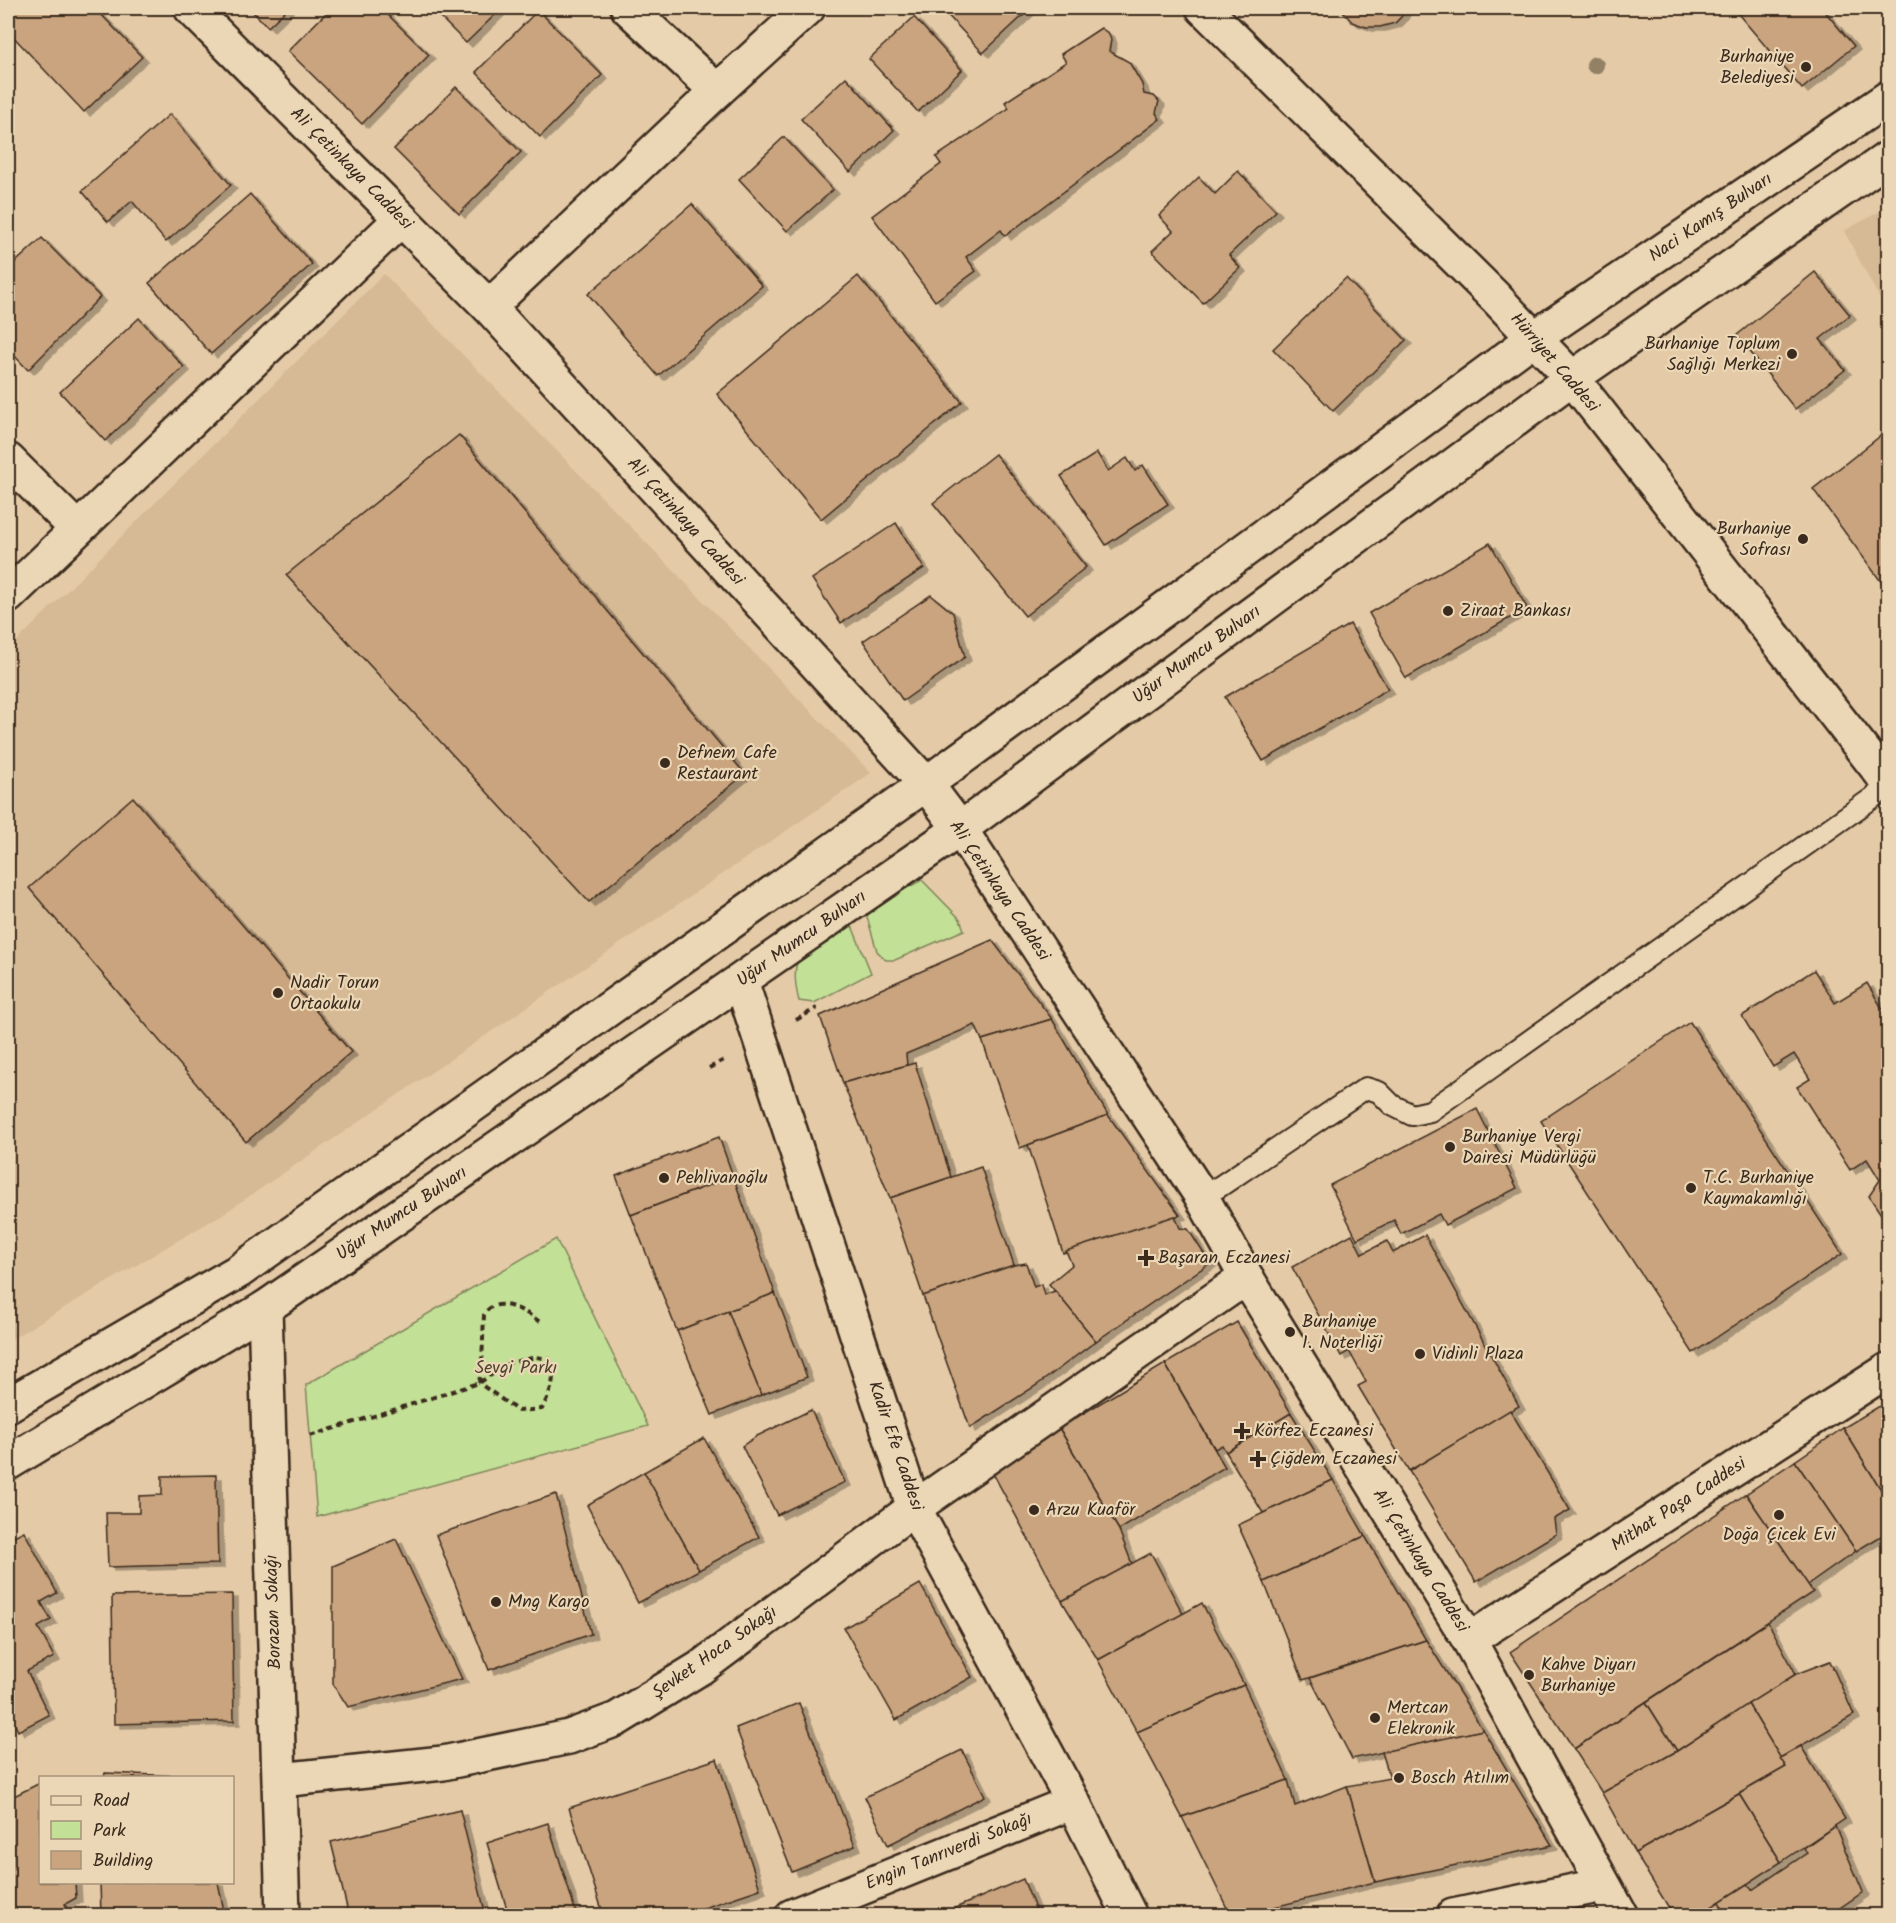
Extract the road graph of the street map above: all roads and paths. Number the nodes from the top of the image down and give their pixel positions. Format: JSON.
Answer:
{"nodes":[{"id":1,"x":191,"y":8,"type":"edge"},
{"id":2,"x":628,"y":8,"type":"edge"},
{"id":3,"x":808,"y":8,"type":"edge"},
{"id":4,"x":1203,"y":8,"type":"edge"},
{"id":5,"x":717,"y":91,"type":"junction"},
{"id":6,"x":1888,"y":98,"type":"edge"},
{"id":7,"x":1888,"y":158,"type":"edge"},
{"id":8,"x":401,"y":219,"type":"junction"},
{"id":9,"x":489,"y":307,"type":"junction"},
{"id":10,"x":1534,"y":338,"type":"junction"},
{"id":11,"x":1572,"y":378,"type":"junction"},
{"id":12,"x":8,"y":460,"type":"edge"},
{"id":13,"x":76,"y":528,"type":"junction"},
{"id":14,"x":8,"y":596,"type":"edge"},
{"id":15,"x":1888,"y":782,"type":"edge"},
{"id":16,"x":926,"y":784,"type":"junction"},
{"id":17,"x":1888,"y":787,"type":"edge"},
{"id":18,"x":960,"y":829,"type":"junction"},
{"id":19,"x":741,"y":981,"type":"junction"},
{"id":20,"x":1200,"y":1194,"type":"junction"},
{"id":21,"x":1248,"y":1280,"type":"junction"},
{"id":22,"x":265,"y":1308,"type":"junction"},
{"id":23,"x":541,"y":1323,"type":"dead end"},
{"id":24,"x":1888,"y":1370,"type":"edge"},
{"id":25,"x":479,"y":1383,"type":"junction"},
{"id":26,"x":8,"y":1405,"type":"edge"},
{"id":27,"x":310,"y":1437,"type":"dead end"},
{"id":28,"x":8,"y":1463,"type":"edge"},
{"id":29,"x":915,"y":1508,"type":"junction"},
{"id":30,"x":1469,"y":1640,"type":"junction"},
{"id":31,"x":279,"y":1780,"type":"junction"},
{"id":32,"x":1073,"y":1802,"type":"junction"},
{"id":33,"x":1603,"y":1885,"type":"junction"},
{"id":34,"x":283,"y":1916,"type":"edge"},
{"id":35,"x":792,"y":1916,"type":"edge"},
{"id":36,"x":1130,"y":1916,"type":"edge"},
{"id":37,"x":1453,"y":1916,"type":"edge"},
{"id":38,"x":1621,"y":1916,"type":"edge"}],
"edges":[{"from":1,"to":8,"type":"street","name":"Ali Çetinkaya Caddesi"},
{"from":2,"to":5,"type":"street"},
{"from":3,"to":5,"type":"street"},
{"from":4,"to":10,"type":"street","name":"Hürriyet Caddesi"},
{"from":5,"to":9,"type":"street"},
{"from":6,"to":10,"type":"street","name":"Naci Kamış Bulvarı"},
{"from":7,"to":11,"type":"street"},
{"from":8,"to":9,"type":"street","name":"Ali Çetinkaya Caddesi"},
{"from":8,"to":13,"type":"street"},
{"from":9,"to":16,"type":"street","name":"Ali Çetinkaya Caddesi"},
{"from":10,"to":11,"type":"street","name":"Hürriyet Caddesi"},
{"from":10,"to":16,"type":"street"},
{"from":11,"to":15,"type":"street","name":"Hürriyet Caddesi"},
{"from":11,"to":18,"type":"street","name":"Uğur Mumcu Bulvarı"},
{"from":12,"to":13,"type":"street"},
{"from":13,"to":14,"type":"street"},
{"from":16,"to":18,"type":"street","name":"Ali Çetinkaya Caddesi"},
{"from":16,"to":26,"type":"street"},
{"from":17,"to":20,"type":"lane"},
{"from":18,"to":19,"type":"street","name":"Uğur Mumcu Bulvarı"},
{"from":18,"to":20,"type":"street","name":"Ali Çetinkaya Caddesi"},
{"from":19,"to":22,"type":"street","name":"Uğur Mumcu Bulvarı"},
{"from":19,"to":29,"type":"street","name":"Kadir Efe Caddesi"},
{"from":20,"to":21,"type":"street","name":"Ali Çetinkaya Caddesi"},
{"from":21,"to":29,"type":"street","name":"Şevket Hoca Sokağı"},
{"from":21,"to":30,"type":"street","name":"Ali Çetinkaya Caddesi"},
{"from":22,"to":28,"type":"street","name":"Uğur Mumcu Bulvarı"},
{"from":22,"to":31,"type":"street","name":"Borazan Sokağı"},
{"from":23,"to":25,"type":"path"},
{"from":24,"to":30,"type":"street","name":"Mithat Paşa Caddesi"},
{"from":25,"to":25,"type":"path"},
{"from":25,"to":27,"type":"path"},
{"from":29,"to":31,"type":"street","name":"Şevket Hoca Sokağı"},
{"from":29,"to":32,"type":"street","name":"Kadir Efe Caddesi"},
{"from":30,"to":33,"type":"street","name":"Ali Çetinkaya Caddesi"},
{"from":31,"to":34,"type":"street","name":"Borazan Sokağı"},
{"from":32,"to":35,"type":"street","name":"Engin Tanrıverdi Sokağı"},
{"from":32,"to":36,"type":"street","name":"Kadir Efe Caddesi"},
{"from":33,"to":37,"type":"street"},
{"from":33,"to":38,"type":"street","name":"Ali Çetinkaya Caddesi"}]}
